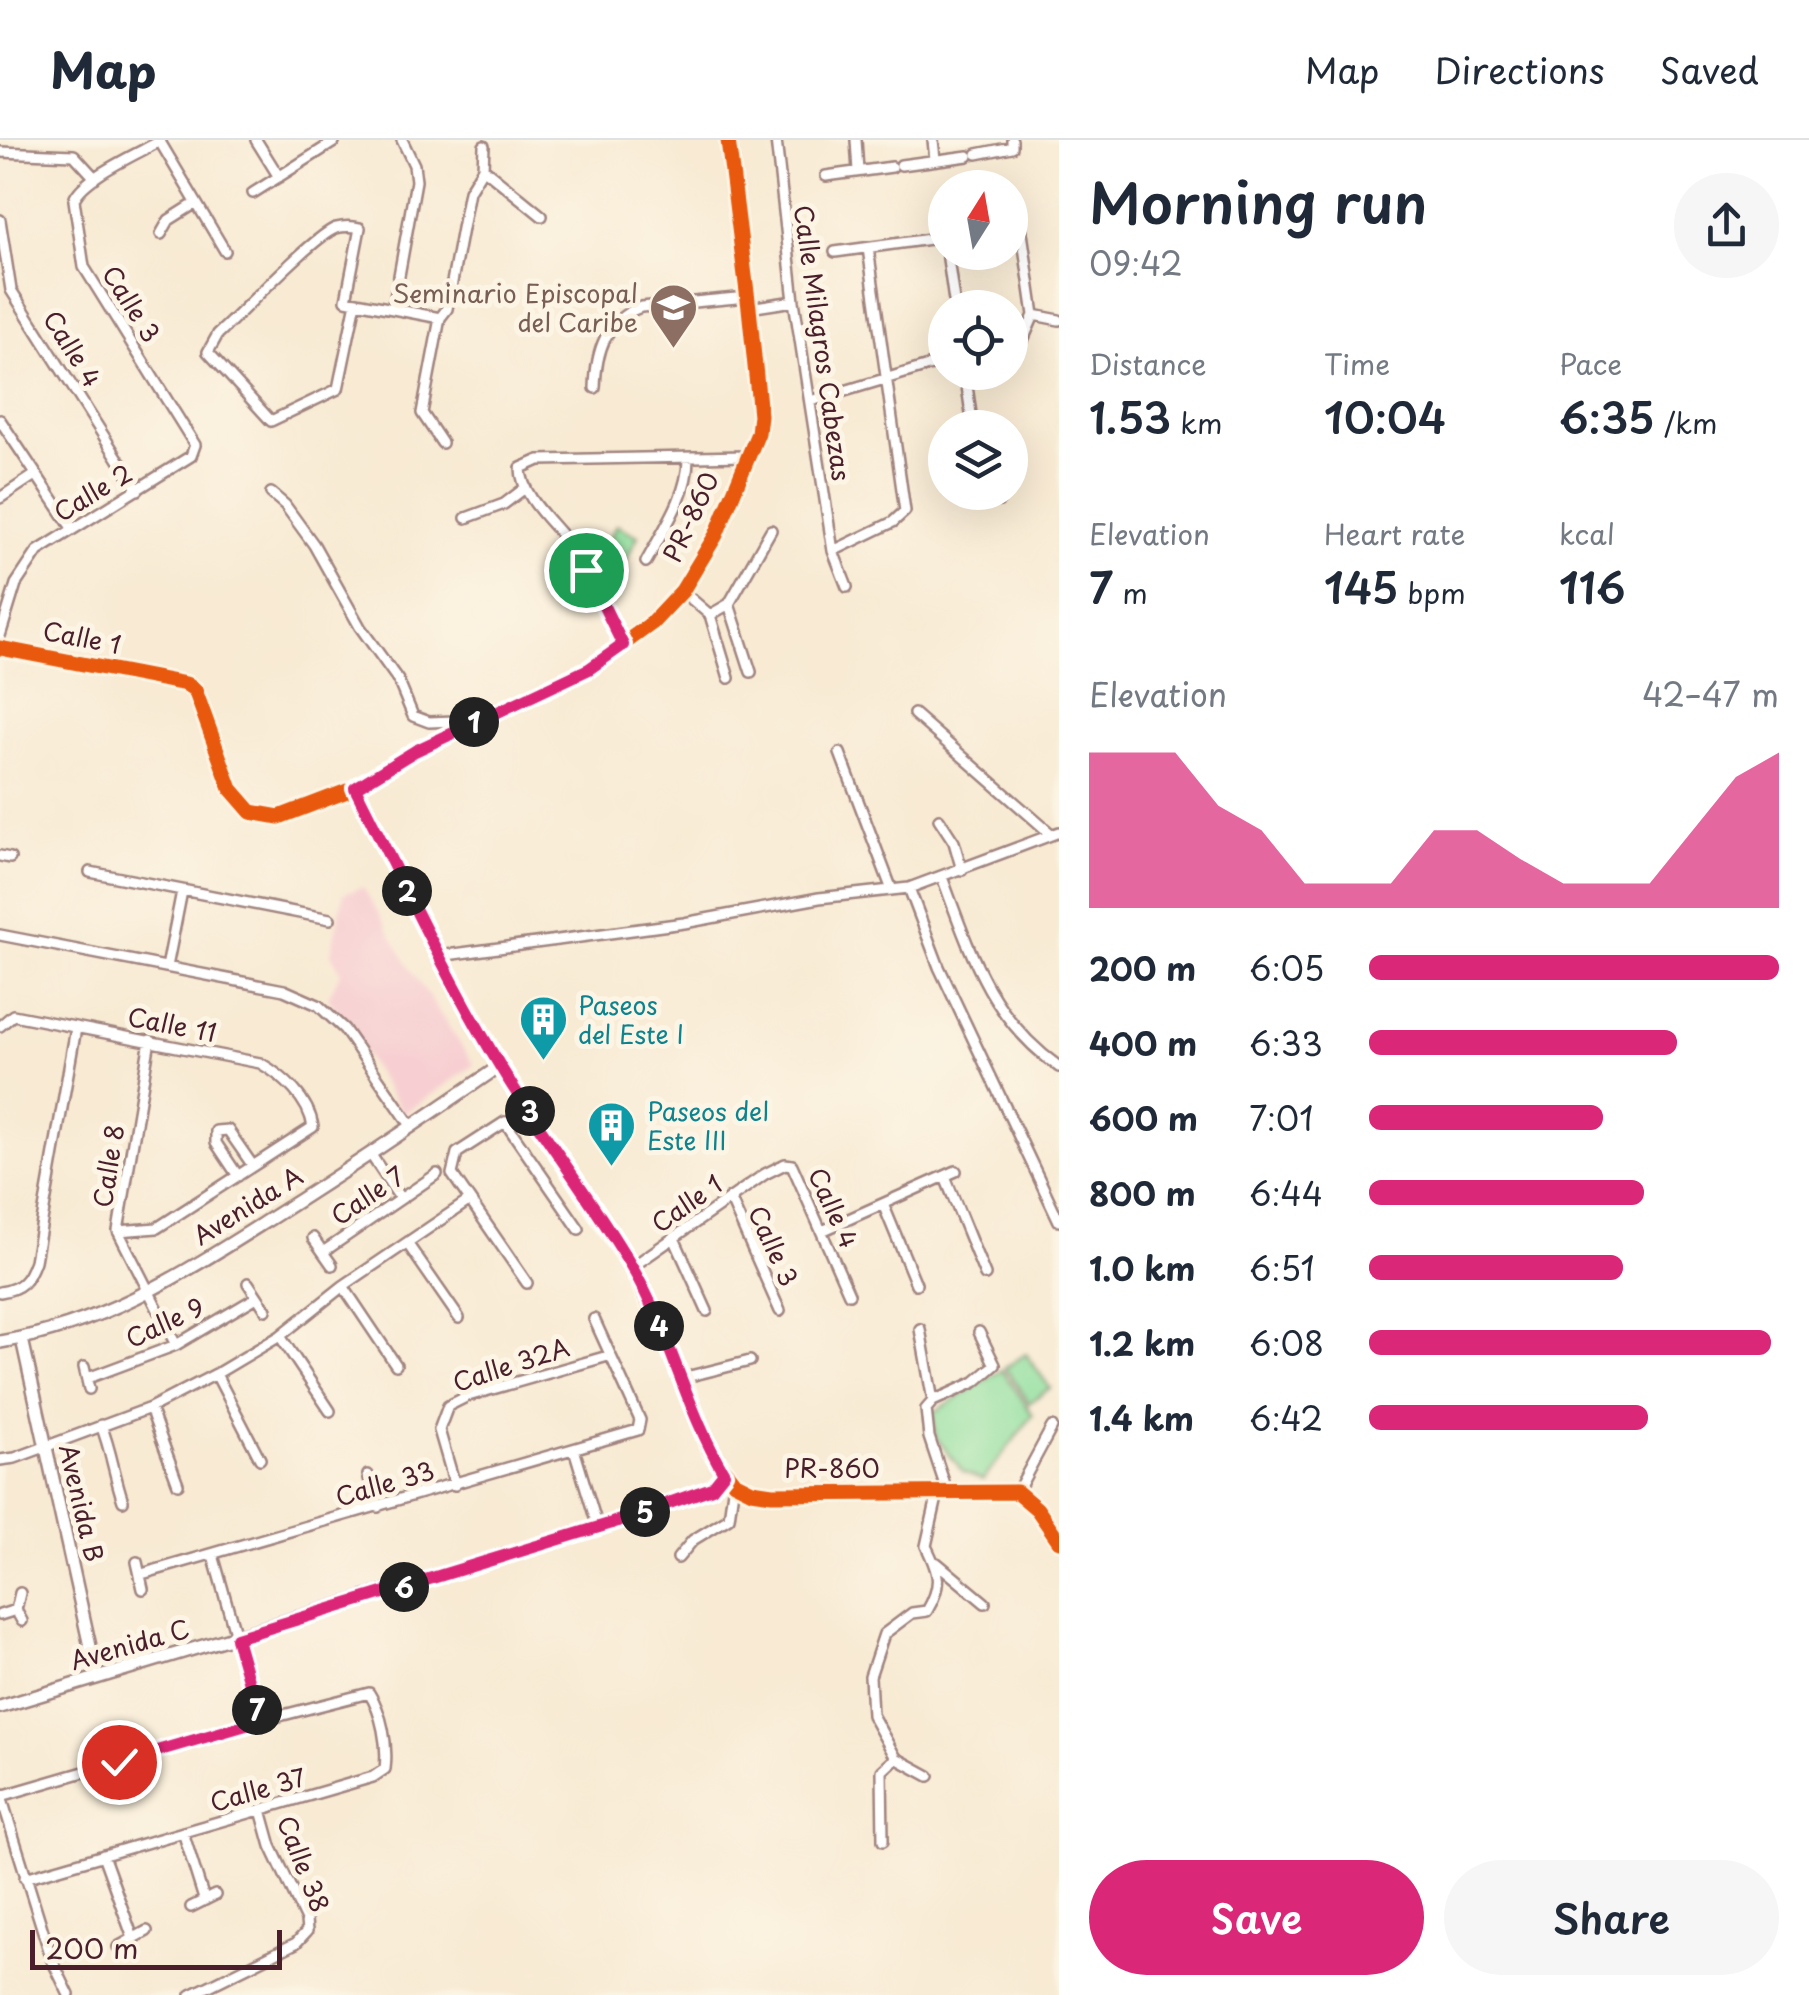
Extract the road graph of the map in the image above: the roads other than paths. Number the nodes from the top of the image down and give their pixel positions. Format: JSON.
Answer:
{"nodes":[{"id":1,"x":256,"y":140,"type":"edge"},
{"id":2,"x":332,"y":140,"type":"edge"},
{"id":3,"x":402,"y":140,"type":"edge"},
{"id":4,"x":728,"y":140,"type":"edge"},
{"id":5,"x":776,"y":140,"type":"edge"},
{"id":6,"x":856,"y":140,"type":"edge"},
{"id":7,"x":933,"y":140,"type":"edge"},
{"id":8,"x":160,"y":141,"type":"edge"},
{"id":9,"x":1012,"y":144,"type":"edge"},
{"id":10,"x":484,"y":146,"type":"dead end"},
{"id":11,"x":0,"y":152,"type":"edge"},
{"id":12,"x":934,"y":160,"type":"junction"},
{"id":13,"x":483,"y":168,"type":"junction"},
{"id":14,"x":858,"y":171,"type":"junction"},
{"id":15,"x":826,"y":176,"type":"dead end"},
{"id":16,"x":278,"y":177,"type":"junction"},
{"id":17,"x":95,"y":178,"type":"junction"},
{"id":18,"x":254,"y":192,"type":"dead end"},
{"id":19,"x":196,"y":203,"type":"junction"},
{"id":20,"x":542,"y":216,"type":"dead end"},
{"id":21,"x":0,"y":220,"type":"edge"},
{"id":22,"x":160,"y":234,"type":"dead end"},
{"id":23,"x":928,"y":240,"type":"edge"},
{"id":24,"x":868,"y":248,"type":"junction"},
{"id":25,"x":224,"y":251,"type":"dead end"},
{"id":26,"x":835,"y":252,"type":"dead end"},
{"id":27,"x":1025,"y":270,"type":"edge"},
{"id":28,"x":794,"y":301,"type":"junction"},
{"id":29,"x":356,"y":302,"type":"junction"},
{"id":30,"x":748,"y":303,"type":"junction"},
{"id":31,"x":393,"y":309,"type":"junction"},
{"id":32,"x":1034,"y":315,"type":"junction"},
{"id":33,"x":440,"y":318,"type":"junction"},
{"id":34,"x":1059,"y":320,"type":"edge"},
{"id":35,"x":1028,"y":329,"type":"edge"},
{"id":36,"x":928,"y":366,"type":"edge"},
{"id":37,"x":887,"y":378,"type":"junction"},
{"id":38,"x":594,"y":388,"type":"dead end"},
{"id":39,"x":811,"y":401,"type":"junction"},
{"id":40,"x":0,"y":420,"type":"edge"},
{"id":41,"x":442,"y":443,"type":"dead end"},
{"id":42,"x":194,"y":448,"type":"joint"},
{"id":43,"x":746,"y":456,"type":"junction"},
{"id":44,"x":688,"y":459,"type":"junction"},
{"id":45,"x":35,"y":475,"type":"junction"},
{"id":46,"x":524,"y":488,"type":"junction"},
{"id":47,"x":138,"y":490,"type":"junction"},
{"id":48,"x":271,"y":493,"type":"dead end"},
{"id":49,"x":0,"y":498,"type":"edge"},
{"id":50,"x":466,"y":518,"type":"dead end"},
{"id":51,"x":72,"y":528,"type":"junction"},
{"id":52,"x":771,"y":530,"type":"dead end"},
{"id":53,"x":833,"y":551,"type":"junction"},
{"id":54,"x":646,"y":562,"type":"dead end"},
{"id":55,"x":848,"y":587,"type":"dead end"},
{"id":56,"x":682,"y":591,"type":"junction"},
{"id":57,"x":730,"y":604,"type":"junction"},
{"id":58,"x":710,"y":614,"type":"junction"},
{"id":59,"x":0,"y":636,"type":"edge"},
{"id":60,"x":623,"y":645,"type":"junction"},
{"id":61,"x":0,"y":648,"type":"edge"},
{"id":62,"x":751,"y":672,"type":"dead end"},
{"id":63,"x":729,"y":678,"type":"dead end"},
{"id":64,"x":914,"y":714,"type":"dead end"},
{"id":65,"x":480,"y":720,"type":"junction"},
{"id":66,"x":840,"y":752,"type":"dead end"},
{"id":67,"x":355,"y":788,"type":"junction"},
{"id":68,"x":939,"y":818,"type":"dead end"},
{"id":69,"x":1055,"y":833,"type":"edge"},
{"id":70,"x":962,"y":870,"type":"junction"},
{"id":71,"x":90,"y":872,"type":"dead end"},
{"id":72,"x":942,"y":877,"type":"junction"},
{"id":73,"x":910,"y":888,"type":"junction"},
{"id":74,"x":892,"y":890,"type":"junction"},
{"id":75,"x":182,"y":892,"type":"junction"},
{"id":76,"x":330,"y":919,"type":"dead end"},
{"id":77,"x":0,"y":934,"type":"edge"},
{"id":78,"x":440,"y":956,"type":"junction"},
{"id":79,"x":167,"y":967,"type":"junction"},
{"id":80,"x":0,"y":1026,"type":"edge"},
{"id":81,"x":76,"y":1028,"type":"junction"},
{"id":82,"x":150,"y":1040,"type":"junction"},
{"id":83,"x":500,"y":1066,"type":"junction"},
{"id":84,"x":1059,"y":1067,"type":"edge"},
{"id":85,"x":412,"y":1127,"type":"junction"},
{"id":86,"x":371,"y":1155,"type":"junction"},
{"id":87,"x":253,"y":1166,"type":"junction"},
{"id":88,"x":956,"y":1172,"type":"dead end"},
{"id":89,"x":437,"y":1174,"type":"dead end"},
{"id":90,"x":765,"y":1174,"type":"joint"},
{"id":91,"x":238,"y":1176,"type":"junction"},
{"id":92,"x":944,"y":1177,"type":"junction"},
{"id":93,"x":400,"y":1198,"type":"junction"},
{"id":94,"x":730,"y":1198,"type":"junction"},
{"id":95,"x":470,"y":1200,"type":"junction"},
{"id":96,"x":883,"y":1204,"type":"junction"},
{"id":97,"x":1059,"y":1222,"type":"edge"},
{"id":98,"x":579,"y":1228,"type":"dead end"},
{"id":99,"x":118,"y":1232,"type":"junction"},
{"id":100,"x":822,"y":1232,"type":"junction"},
{"id":101,"x":314,"y":1238,"type":"dead end"},
{"id":102,"x":674,"y":1238,"type":"junction"},
{"id":103,"x":407,"y":1243,"type":"junction"},
{"id":104,"x":323,"y":1252,"type":"junction"},
{"id":105,"x":332,"y":1265,"type":"dead end"},
{"id":106,"x":632,"y":1266,"type":"junction"},
{"id":107,"x":985,"y":1275,"type":"dead end"},
{"id":108,"x":248,"y":1283,"type":"dead end"},
{"id":109,"x":527,"y":1283,"type":"dead end"},
{"id":110,"x":916,"y":1284,"type":"dead end"},
{"id":111,"x":343,"y":1286,"type":"junction"},
{"id":112,"x":0,"y":1292,"type":"edge"},
{"id":113,"x":150,"y":1293,"type":"junction"},
{"id":114,"x":849,"y":1294,"type":"dead end"},
{"id":115,"x":257,"y":1298,"type":"junction"},
{"id":116,"x":266,"y":1310,"type":"dead end"},
{"id":117,"x":707,"y":1311,"type":"dead end"},
{"id":118,"x":780,"y":1311,"type":"dead end"},
{"id":119,"x":459,"y":1318,"type":"dead end"},
{"id":120,"x":594,"y":1319,"type":"dead end"},
{"id":121,"x":920,"y":1329,"type":"dead end"},
{"id":122,"x":978,"y":1332,"type":"dead end"},
{"id":123,"x":280,"y":1336,"type":"junction"},
{"id":124,"x":22,"y":1339,"type":"junction"},
{"id":125,"x":0,"y":1342,"type":"edge"},
{"id":126,"x":176,"y":1345,"type":"junction"},
{"id":127,"x":608,"y":1356,"type":"junction"},
{"id":128,"x":750,"y":1361,"type":"dead end"},
{"id":129,"x":396,"y":1365,"type":"dead end"},
{"id":130,"x":84,"y":1367,"type":"dead end"},
{"id":131,"x":216,"y":1374,"type":"junction"},
{"id":132,"x":682,"y":1378,"type":"junction"},
{"id":133,"x":933,"y":1401,"type":"junction"},
{"id":134,"x":150,"y":1408,"type":"junction"},
{"id":135,"x":330,"y":1412,"type":"dead end"},
{"id":136,"x":101,"y":1425,"type":"junction"},
{"id":137,"x":1052,"y":1427,"type":"dead end"},
{"id":138,"x":45,"y":1446,"type":"junction"},
{"id":139,"x":574,"y":1449,"type":"junction"},
{"id":140,"x":260,"y":1458,"type":"dead end"},
{"id":141,"x":0,"y":1460,"type":"edge"},
{"id":142,"x":368,"y":1475,"type":"dead end"},
{"id":143,"x":729,"y":1478,"type":"junction"},
{"id":144,"x":178,"y":1484,"type":"dead end"},
{"id":145,"x":455,"y":1485,"type":"junction"},
{"id":146,"x":1017,"y":1492,"type":"junction"},
{"id":147,"x":938,"y":1493,"type":"junction"},
{"id":148,"x":123,"y":1501,"type":"dead end"},
{"id":149,"x":378,"y":1508,"type":"junction"},
{"id":150,"x":598,"y":1528,"type":"junction"},
{"id":151,"x":1059,"y":1541,"type":"edge"},
{"id":152,"x":214,"y":1556,"type":"junction"},
{"id":153,"x":678,"y":1558,"type":"dead end"},
{"id":154,"x":932,"y":1558,"type":"junction"},
{"id":155,"x":138,"y":1562,"type":"dead end"},
{"id":156,"x":142,"y":1574,"type":"junction"},
{"id":157,"x":144,"y":1589,"type":"dead end"},
{"id":158,"x":20,"y":1593,"type":"dead end"},
{"id":159,"x":984,"y":1602,"type":"dead end"},
{"id":160,"x":16,"y":1610,"type":"junction"},
{"id":161,"x":0,"y":1615,"type":"edge"},
{"id":162,"x":22,"y":1621,"type":"dead end"},
{"id":163,"x":236,"y":1638,"type":"junction"},
{"id":164,"x":97,"y":1678,"type":"junction"},
{"id":165,"x":0,"y":1706,"type":"edge"},
{"id":166,"x":260,"y":1721,"type":"junction"},
{"id":167,"x":896,"y":1758,"type":"junction"},
{"id":168,"x":929,"y":1776,"type":"dead end"},
{"id":169,"x":0,"y":1794,"type":"edge"},
{"id":170,"x":261,"y":1810,"type":"junction"},
{"id":171,"x":183,"y":1832,"type":"junction"},
{"id":172,"x":883,"y":1840,"type":"dead end"},
{"id":173,"x":103,"y":1855,"type":"junction"},
{"id":174,"x":25,"y":1878,"type":"junction"},
{"id":175,"x":192,"y":1907,"type":"dead end"},
{"id":176,"x":148,"y":1931,"type":"dead end"},
{"id":177,"x":133,"y":1938,"type":"junction"},
{"id":178,"x":118,"y":1946,"type":"dead end"},
{"id":179,"x":69,"y":1995,"type":"edge"},
{"id":180,"x":191,"y":1995,"type":"edge"}],
"edges":[{"from":1,"to":16,"type":"street"},
{"from":2,"to":16,"type":"street"},
{"from":3,"to":31,"type":"street"},
{"from":4,"to":30,"type":"street","name":"PR-860","number":"PR-860"},
{"from":5,"to":28,"type":"street","name":"Calle Milagros Cabezas"},
{"from":6,"to":14,"type":"street"},
{"from":7,"to":12,"type":"street"},
{"from":8,"to":17,"type":"street"},
{"from":8,"to":19,"type":"street"},
{"from":9,"to":12,"type":"street"},
{"from":10,"to":13,"type":"street"},
{"from":11,"to":17,"type":"street"},
{"from":12,"to":14,"type":"street"},
{"from":13,"to":20,"type":"street"},
{"from":13,"to":33,"type":"street"},
{"from":14,"to":15,"type":"street"},
{"from":16,"to":18,"type":"street"},
{"from":17,"to":42,"type":"street","name":"Calle 3"},
{"from":19,"to":22,"type":"street"},
{"from":19,"to":25,"type":"street"},
{"from":21,"to":47,"type":"street","name":"Calle 4"},
{"from":23,"to":24,"type":"street"},
{"from":24,"to":26,"type":"street"},
{"from":24,"to":37,"type":"street"},
{"from":27,"to":32,"type":"street"},
{"from":28,"to":30,"type":"street"},
{"from":28,"to":39,"type":"street","name":"Calle Milagros Cabezas"},
{"from":29,"to":29,"type":"street"},
{"from":29,"to":31,"type":"street"},
{"from":30,"to":38,"type":"street"},
{"from":30,"to":43,"type":"street","name":"PR-860","number":"PR-860"},
{"from":31,"to":33,"type":"street"},
{"from":32,"to":34,"type":"street"},
{"from":32,"to":35,"type":"street"},
{"from":33,"to":41,"type":"street"},
{"from":36,"to":37,"type":"street"},
{"from":37,"to":39,"type":"street"},
{"from":37,"to":53,"type":"street"},
{"from":39,"to":53,"type":"street","name":"Calle Milagros Cabezas"},
{"from":40,"to":45,"type":"street"},
{"from":42,"to":47,"type":"street","name":"Calle 2"},
{"from":43,"to":44,"type":"street"},
{"from":43,"to":56,"type":"street","name":"PR-860","number":"PR-860"},
{"from":44,"to":46,"type":"street"},
{"from":44,"to":54,"type":"street"},
{"from":45,"to":49,"type":"street"},
{"from":45,"to":51,"type":"street"},
{"from":46,"to":50,"type":"street"},
{"from":46,"to":60,"type":"street"},
{"from":47,"to":51,"type":"street","name":"Calle 2"},
{"from":48,"to":65,"type":"street"},
{"from":51,"to":59,"type":"street","name":"Calle 2"},
{"from":52,"to":57,"type":"street"},
{"from":53,"to":55,"type":"street","name":"Calle Milagros Cabezas"},
{"from":56,"to":58,"type":"street"},
{"from":56,"to":60,"type":"street","name":"PR-860","number":"PR-860"},
{"from":57,"to":58,"type":"street"},
{"from":57,"to":62,"type":"street"},
{"from":58,"to":63,"type":"street"},
{"from":60,"to":65,"type":"street","name":"PR-860","number":"PR-860"},
{"from":61,"to":67,"type":"street","name":"Calle 1"},
{"from":64,"to":69,"type":"street"},
{"from":65,"to":67,"type":"street","name":"PR-860","number":"PR-860"},
{"from":66,"to":74,"type":"street"},
{"from":67,"to":78,"type":"street"},
{"from":68,"to":70,"type":"street"},
{"from":69,"to":70,"type":"street"},
{"from":70,"to":72,"type":"street"},
{"from":71,"to":75,"type":"street"},
{"from":72,"to":73,"type":"street"},
{"from":72,"to":84,"type":"street"},
{"from":73,"to":74,"type":"street"},
{"from":73,"to":97,"type":"street"},
{"from":74,"to":78,"type":"street"},
{"from":75,"to":76,"type":"street"},
{"from":75,"to":79,"type":"street"},
{"from":77,"to":79,"type":"street"},
{"from":78,"to":83,"type":"street"},
{"from":79,"to":85,"type":"street"},
{"from":80,"to":81,"type":"street","name":"Calle 11"},
{"from":81,"to":82,"type":"street","name":"Calle 11"},
{"from":81,"to":112,"type":"street"},
{"from":82,"to":87,"type":"street","name":"Calle 11"},
{"from":82,"to":99,"type":"street","name":"Calle 8"},
{"from":83,"to":85,"type":"street","name":"Avenida A"},
{"from":83,"to":106,"type":"street"},
{"from":85,"to":86,"type":"street","name":"Avenida A"},
{"from":86,"to":93,"type":"street"},
{"from":86,"to":113,"type":"street","name":"Avenida A"},
{"from":87,"to":91,"type":"street"},
{"from":87,"to":91,"type":"street"},
{"from":88,"to":92,"type":"street"},
{"from":89,"to":93,"type":"street","name":"Calle 7"},
{"from":90,"to":94,"type":"street","name":"Calle 1"},
{"from":90,"to":100,"type":"street","name":"Calle 4"},
{"from":91,"to":99,"type":"street"},
{"from":92,"to":96,"type":"street"},
{"from":92,"to":107,"type":"street"},
{"from":93,"to":104,"type":"street","name":"Calle 7"},
{"from":94,"to":102,"type":"street","name":"Calle 1"},
{"from":94,"to":118,"type":"street","name":"Calle 3"},
{"from":95,"to":98,"type":"street"},
{"from":95,"to":103,"type":"street"},
{"from":95,"to":109,"type":"street"},
{"from":96,"to":100,"type":"street"},
{"from":96,"to":110,"type":"street"},
{"from":99,"to":113,"type":"street","name":"Calle 8"},
{"from":100,"to":114,"type":"street","name":"Calle 4"},
{"from":101,"to":104,"type":"street"},
{"from":102,"to":106,"type":"street","name":"Calle 1"},
{"from":102,"to":117,"type":"street"},
{"from":103,"to":111,"type":"street"},
{"from":103,"to":119,"type":"street"},
{"from":104,"to":105,"type":"street"},
{"from":106,"to":132,"type":"street"},
{"from":108,"to":115,"type":"street"},
{"from":111,"to":123,"type":"street"},
{"from":111,"to":129,"type":"street"},
{"from":113,"to":124,"type":"street","name":"Avenida A"},
{"from":113,"to":126,"type":"street","name":"Calle 8"},
{"from":115,"to":116,"type":"street"},
{"from":115,"to":126,"type":"street","name":"Calle 9"},
{"from":120,"to":127,"type":"street"},
{"from":121,"to":133,"type":"street"},
{"from":122,"to":133,"type":"street"},
{"from":123,"to":131,"type":"street"},
{"from":123,"to":135,"type":"street"},
{"from":124,"to":125,"type":"street","name":"Avenida A"},
{"from":124,"to":138,"type":"street","name":"Avenida B"},
{"from":126,"to":130,"type":"street","name":"Calle 9"},
{"from":127,"to":139,"type":"street","name":"Calle 33"},
{"from":127,"to":145,"type":"street","name":"Calle 32A"},
{"from":128,"to":132,"type":"street"},
{"from":131,"to":134,"type":"street"},
{"from":131,"to":140,"type":"street"},
{"from":132,"to":143,"type":"street"},
{"from":133,"to":147,"type":"street"},
{"from":134,"to":136,"type":"street"},
{"from":134,"to":144,"type":"street"},
{"from":136,"to":138,"type":"street"},
{"from":136,"to":148,"type":"street"},
{"from":137,"to":146,"type":"street"},
{"from":138,"to":141,"type":"street"},
{"from":138,"to":164,"type":"street","name":"Avenida B"},
{"from":139,"to":145,"type":"street","name":"Calle 33"},
{"from":139,"to":150,"type":"street"},
{"from":142,"to":149,"type":"street"},
{"from":143,"to":147,"type":"street","name":"PR-860","number":"PR-860"},
{"from":143,"to":150,"type":"street","name":"Avenida C"},
{"from":143,"to":153,"type":"street"},
{"from":145,"to":149,"type":"street","name":"Calle 33"},
{"from":146,"to":147,"type":"street","name":"PR-860","number":"PR-860"},
{"from":146,"to":151,"type":"street"},
{"from":147,"to":154,"type":"street"},
{"from":149,"to":152,"type":"street","name":"Calle 33"},
{"from":150,"to":163,"type":"street","name":"Avenida C"},
{"from":152,"to":156,"type":"street","name":"Calle 33"},
{"from":152,"to":163,"type":"street"},
{"from":154,"to":159,"type":"street"},
{"from":154,"to":167,"type":"street"},
{"from":155,"to":156,"type":"street"},
{"from":156,"to":157,"type":"street"},
{"from":158,"to":160,"type":"street"},
{"from":160,"to":161,"type":"street"},
{"from":160,"to":162,"type":"street"},
{"from":163,"to":164,"type":"street","name":"Avenida C"},
{"from":163,"to":166,"type":"street"},
{"from":164,"to":165,"type":"street","name":"Avenida C"},
{"from":166,"to":169,"type":"street"},
{"from":166,"to":170,"type":"street","name":"Calle 37"},
{"from":167,"to":168,"type":"street"},
{"from":167,"to":172,"type":"street"},
{"from":169,"to":174,"type":"street"},
{"from":170,"to":171,"type":"street","name":"Calle 37"},
{"from":170,"to":180,"type":"street","name":"Calle 38"},
{"from":171,"to":173,"type":"street","name":"Calle 37"},
{"from":171,"to":175,"type":"street"},
{"from":173,"to":174,"type":"street","name":"Calle 37"},
{"from":173,"to":177,"type":"street"},
{"from":174,"to":179,"type":"street"},
{"from":176,"to":177,"type":"street"},
{"from":177,"to":178,"type":"street"}]}
